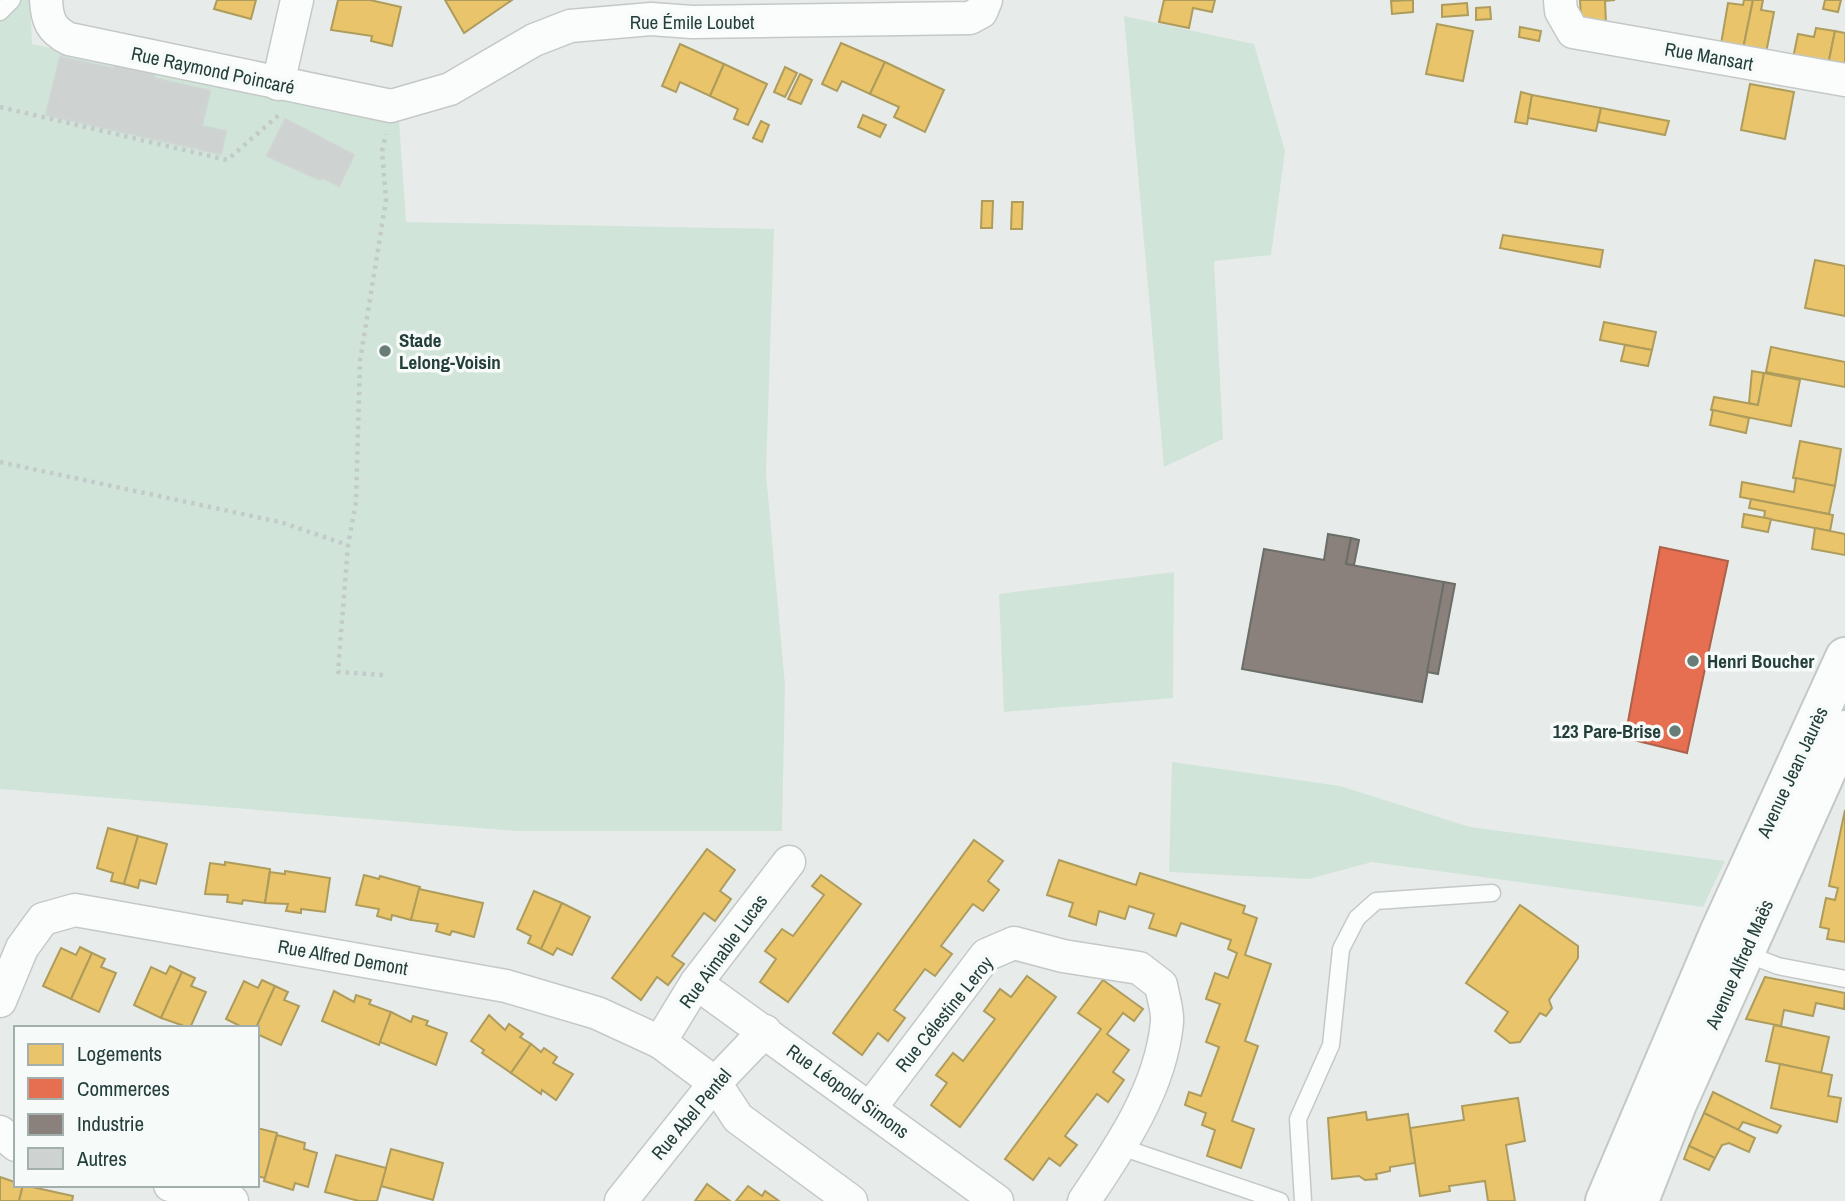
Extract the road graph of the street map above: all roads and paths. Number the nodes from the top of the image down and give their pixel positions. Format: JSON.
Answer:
{"nodes":[{"id":1,"x":12,"y":0,"type":"edge"},
{"id":2,"x":46,"y":0,"type":"edge"},
{"id":3,"x":297,"y":0,"type":"edge"},
{"id":4,"x":986,"y":0,"type":"edge"},
{"id":5,"x":1560,"y":0,"type":"edge"},
{"id":6,"x":645,"y":10,"type":"edge"},
{"id":7,"x":607,"y":11,"type":"edge"},
{"id":8,"x":0,"y":12,"type":"edge"},
{"id":9,"x":1845,"y":80,"type":"edge"},
{"id":10,"x":281,"y":97,"type":"junction"},
{"id":11,"x":0,"y":107,"type":"edge"},
{"id":12,"x":389,"y":119,"type":"junction"},
{"id":13,"x":0,"y":462,"type":"edge"},
{"id":14,"x":348,"y":545,"type":"junction"},
{"id":15,"x":1845,"y":656,"type":"edge"},
{"id":16,"x":383,"y":675,"type":"dead end"},
{"id":17,"x":1845,"y":730,"type":"edge"},
{"id":18,"x":1822,"y":774,"type":"edge"},
{"id":19,"x":1758,"y":849,"type":"junction"},
{"id":20,"x":789,"y":862,"type":"dead end"},
{"id":21,"x":1492,"y":893,"type":"dead end"},
{"id":22,"x":1744,"y":953,"type":"junction"},
{"id":23,"x":1845,"y":979,"type":"edge"},
{"id":24,"x":696,"y":983,"type":"junction"},
{"id":25,"x":0,"y":1001,"type":"edge"},
{"id":26,"x":765,"y":1031,"type":"junction"},
{"id":27,"x":660,"y":1042,"type":"junction"},
{"id":28,"x":715,"y":1083,"type":"junction"},
{"id":29,"x":871,"y":1107,"type":"junction"},
{"id":30,"x":0,"y":1132,"type":"edge"},
{"id":31,"x":14,"y":1143,"type":"edge"},
{"id":32,"x":1121,"y":1147,"type":"junction"},
{"id":33,"x":178,"y":1187,"type":"edge"},
{"id":34,"x":232,"y":1201,"type":"edge"},
{"id":35,"x":621,"y":1201,"type":"edge"},
{"id":36,"x":851,"y":1201,"type":"edge"},
{"id":37,"x":996,"y":1201,"type":"edge"},
{"id":38,"x":1084,"y":1201,"type":"edge"},
{"id":39,"x":1280,"y":1201,"type":"edge"},
{"id":40,"x":1303,"y":1201,"type":"edge"},
{"id":41,"x":1605,"y":1201,"type":"edge"},
{"id":42,"x":1622,"y":1201,"type":"edge"},
{"id":43,"x":1639,"y":1201,"type":"edge"}],
"edges":[{"from":1,"to":8,"type":"lane"},
{"from":2,"to":10,"type":"street","name":"Rue Raymond Poincaré"},
{"from":3,"to":10,"type":"street"},
{"from":4,"to":6,"type":"street","name":"Rue Émile Loubet"},
{"from":5,"to":9,"type":"street","name":"Rue Mansart"},
{"from":6,"to":7,"type":"street","name":"Rue Émile Loubet"},
{"from":7,"to":12,"type":"street","name":"Rue Émile Loubet"},
{"from":10,"to":11,"type":"path"},
{"from":10,"to":12,"type":"street","name":"Rue Raymond Poincaré"},
{"from":12,"to":14,"type":"path"},
{"from":13,"to":14,"type":"path"},
{"from":14,"to":16,"type":"path"},
{"from":15,"to":18,"type":"main road","name":"Avenue Jean Jaurès"},
{"from":17,"to":18,"type":"main road","name":"Avenue Alfred Maës"},
{"from":18,"to":19,"type":"main road","name":"Avenue Jean Jaurès"},
{"from":18,"to":22,"type":"main road","name":"Avenue Alfred Maës"},
{"from":19,"to":41,"type":"main road","name":"Avenue Alfred Maës"},
{"from":19,"to":42,"type":"lane"},
{"from":20,"to":24,"type":"street","name":"Rue Aimable Lucas"},
{"from":21,"to":40,"type":"lane"},
{"from":22,"to":23,"type":"lane"},
{"from":22,"to":43,"type":"main road","name":"Avenue Alfred Maës"},
{"from":24,"to":26,"type":"street","name":"Rue Léopold Simons"},
{"from":24,"to":27,"type":"street","name":"Rue Aimable Lucas"},
{"from":25,"to":27,"type":"street","name":"Rue Alfred Demont"},
{"from":26,"to":28,"type":"street","name":"Rue Abel Pentel"},
{"from":26,"to":29,"type":"street","name":"Rue Léopold Simons"},
{"from":27,"to":28,"type":"street","name":"Rue Alfred Demont"},
{"from":28,"to":35,"type":"street","name":"Rue Abel Pentel"},
{"from":28,"to":36,"type":"street","name":"Rue Alfred Demont"},
{"from":29,"to":32,"type":"street","name":"Rue Célestine Leroy"},
{"from":29,"to":37,"type":"street","name":"Rue Léopold Simons"},
{"from":30,"to":31,"type":"street"},
{"from":32,"to":38,"type":"street","name":"Rue Célestine Leroy"},
{"from":32,"to":39,"type":"lane"},
{"from":33,"to":34,"type":"street"}]}
